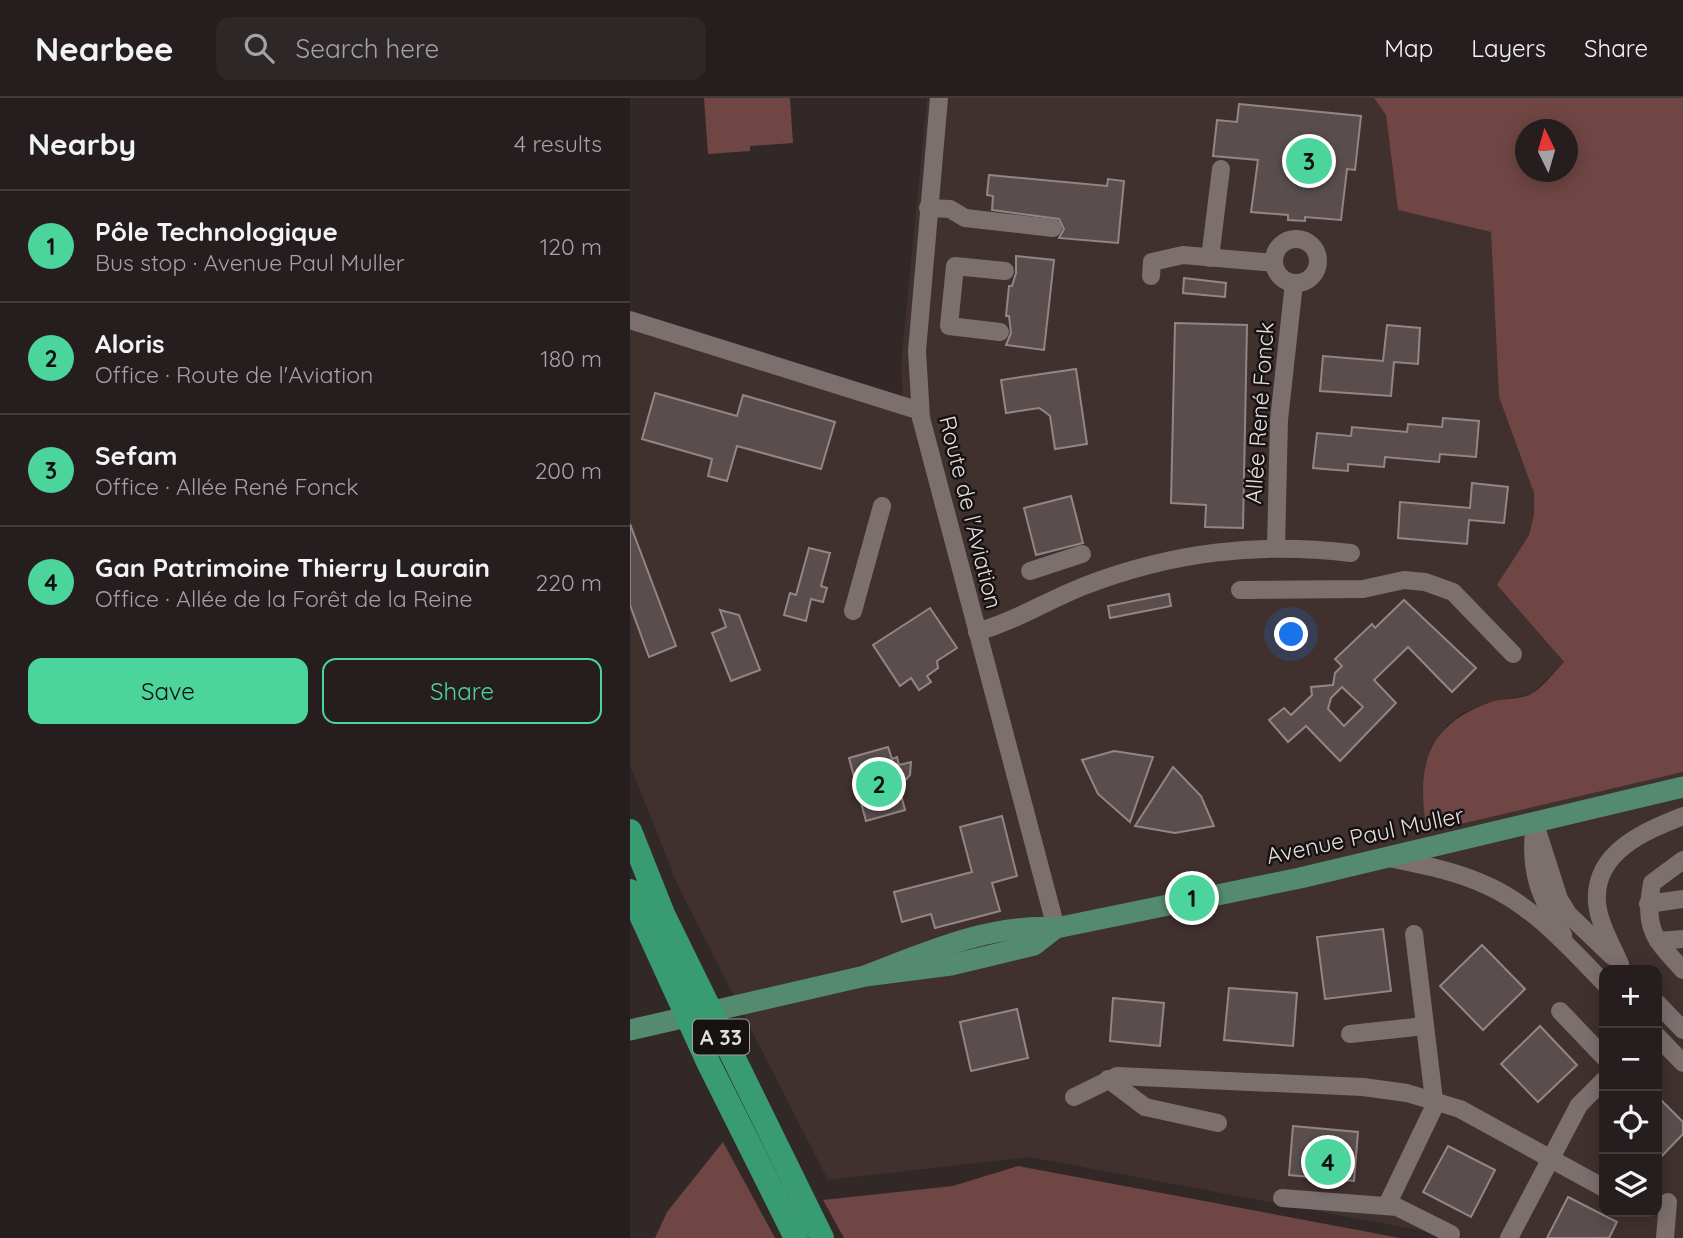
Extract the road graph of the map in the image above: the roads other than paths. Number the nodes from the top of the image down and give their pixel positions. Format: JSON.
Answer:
{"nodes":[{"id":1,"x":939,"y":98,"type":"edge"},
{"id":2,"x":1221,"y":169,"type":"dead end"},
{"id":3,"x":928,"y":208,"type":"junction"},
{"id":4,"x":1053,"y":228,"type":"dead end"},
{"id":5,"x":1210,"y":258,"type":"junction"},
{"id":6,"x":1274,"y":262,"type":"junction"},
{"id":7,"x":1005,"y":271,"type":"dead end"},
{"id":8,"x":1151,"y":276,"type":"dead end"},
{"id":9,"x":1294,"y":283,"type":"junction"},
{"id":10,"x":920,"y":290,"type":"junction"},
{"id":11,"x":952,"y":293,"type":"junction"},
{"id":12,"x":630,"y":320,"type":"edge"},
{"id":13,"x":1000,"y":332,"type":"dead end"},
{"id":14,"x":920,"y":411,"type":"junction"},
{"id":15,"x":882,"y":506,"type":"dead end"},
{"id":16,"x":1276,"y":547,"type":"junction"},
{"id":17,"x":1351,"y":553,"type":"dead end"},
{"id":18,"x":1031,"y":571,"type":"dead end"},
{"id":19,"x":1080,"y":587,"type":"junction"},
{"id":20,"x":1240,"y":590,"type":"dead end"},
{"id":21,"x":853,"y":611,"type":"dead end"},
{"id":22,"x":977,"y":632,"type":"junction"},
{"id":23,"x":1513,"y":654,"type":"dead end"},
{"id":24,"x":1683,"y":788,"type":"edge"},
{"id":25,"x":1683,"y":816,"type":"edge"},
{"id":26,"x":1535,"y":824,"type":"junction"},
{"id":27,"x":630,"y":831,"type":"edge"},
{"id":28,"x":1389,"y":858,"type":"junction"},
{"id":29,"x":1683,"y":860,"type":"edge"},
{"id":30,"x":630,"y":891,"type":"edge"},
{"id":31,"x":1683,"y":899,"type":"edge"},
{"id":32,"x":1648,"y":904,"type":"junction"},
{"id":33,"x":1056,"y":928,"type":"junction"},
{"id":34,"x":1414,"y":934,"type":"dead end"},
{"id":35,"x":1683,"y":939,"type":"edge"},
{"id":36,"x":1658,"y":941,"type":"junction"},
{"id":37,"x":1572,"y":950,"type":"junction"},
{"id":38,"x":1621,"y":965,"type":"edge"},
{"id":39,"x":1622,"y":965,"type":"edge"},
{"id":40,"x":1683,"y":970,"type":"edge"},
{"id":41,"x":1599,"y":978,"type":"edge"},
{"id":42,"x":1662,"y":1008,"type":"edge"},
{"id":43,"x":1560,"y":1011,"type":"dead end"},
{"id":44,"x":1425,"y":1026,"type":"junction"},
{"id":45,"x":630,"y":1030,"type":"edge"},
{"id":46,"x":1683,"y":1030,"type":"edge"},
{"id":47,"x":1350,"y":1034,"type":"dead end"},
{"id":48,"x":1662,"y":1042,"type":"edge"},
{"id":49,"x":1599,"y":1052,"type":"edge"},
{"id":50,"x":1683,"y":1063,"type":"edge"},
{"id":51,"x":1108,"y":1079,"type":"junction"},
{"id":52,"x":1599,"y":1085,"type":"edge"},
{"id":53,"x":1074,"y":1097,"type":"dead end"},
{"id":54,"x":1436,"y":1100,"type":"junction"},
{"id":55,"x":1218,"y":1122,"type":"dead end"},
{"id":56,"x":1551,"y":1159,"type":"junction"},
{"id":57,"x":1599,"y":1185,"type":"edge"},
{"id":58,"x":1282,"y":1198,"type":"dead end"},
{"id":59,"x":1669,"y":1201,"type":"edge"},
{"id":60,"x":1387,"y":1205,"type":"junction"},
{"id":61,"x":1451,"y":1234,"type":"dead end"},
{"id":62,"x":796,"y":1238,"type":"edge"},
{"id":63,"x":822,"y":1238,"type":"edge"},
{"id":64,"x":1509,"y":1238,"type":"edge"},
{"id":65,"x":1665,"y":1238,"type":"edge"}],
"edges":[{"from":1,"to":3,"type":"street","name":"Route de l'Aviation"},
{"from":2,"to":5,"type":"street"},
{"from":3,"to":4,"type":"street"},
{"from":3,"to":10,"type":"street","name":"Route de l'Aviation"},
{"from":5,"to":6,"type":"street"},
{"from":5,"to":8,"type":"street"},
{"from":6,"to":9,"type":"street"},
{"from":6,"to":9,"type":"street"},
{"from":7,"to":11,"type":"street"},
{"from":9,"to":16,"type":"street","name":"Allée René Fonck"},
{"from":10,"to":11,"type":"street"},
{"from":10,"to":14,"type":"street","name":"Route de l'Aviation"},
{"from":11,"to":13,"type":"street"},
{"from":12,"to":14,"type":"street"},
{"from":14,"to":22,"type":"street","name":"Route de l'Aviation"},
{"from":15,"to":21,"type":"street"},
{"from":16,"to":17,"type":"street"},
{"from":16,"to":19,"type":"street"},
{"from":18,"to":19,"type":"street"},
{"from":19,"to":22,"type":"street"},
{"from":20,"to":23,"type":"street"},
{"from":22,"to":33,"type":"street","name":"Route de l'Aviation"},
{"from":24,"to":26,"type":"main road","name":"Avenue Paul Muller"},
{"from":25,"to":39,"type":"street"},
{"from":26,"to":28,"type":"main road","name":"Avenue Paul Muller"},
{"from":26,"to":37,"type":"street"},
{"from":26,"to":38,"type":"street"},
{"from":27,"to":63,"type":"highway","number":"A 33"},
{"from":28,"to":33,"type":"main road","name":"Avenue Paul Muller"},
{"from":28,"to":37,"type":"street"},
{"from":29,"to":32,"type":"street"},
{"from":30,"to":62,"type":"highway","number":"A 33"},
{"from":31,"to":32,"type":"street"},
{"from":32,"to":36,"type":"street"},
{"from":33,"to":45,"type":"main road","name":"Avenue Paul Muller"},
{"from":34,"to":44,"type":"street"},
{"from":35,"to":36,"type":"street"},
{"from":36,"to":40,"type":"street"},
{"from":37,"to":41,"type":"street"},
{"from":42,"to":46,"type":"street"},
{"from":43,"to":49,"type":"street"},
{"from":44,"to":47,"type":"street"},
{"from":44,"to":54,"type":"street"},
{"from":48,"to":50,"type":"street"},
{"from":51,"to":53,"type":"street"},
{"from":51,"to":54,"type":"street"},
{"from":51,"to":55,"type":"street"},
{"from":52,"to":56,"type":"street"},
{"from":54,"to":56,"type":"street"},
{"from":54,"to":60,"type":"street"},
{"from":56,"to":57,"type":"street"},
{"from":56,"to":64,"type":"street"},
{"from":58,"to":60,"type":"street"},
{"from":59,"to":65,"type":"street"},
{"from":60,"to":61,"type":"street"}]}
